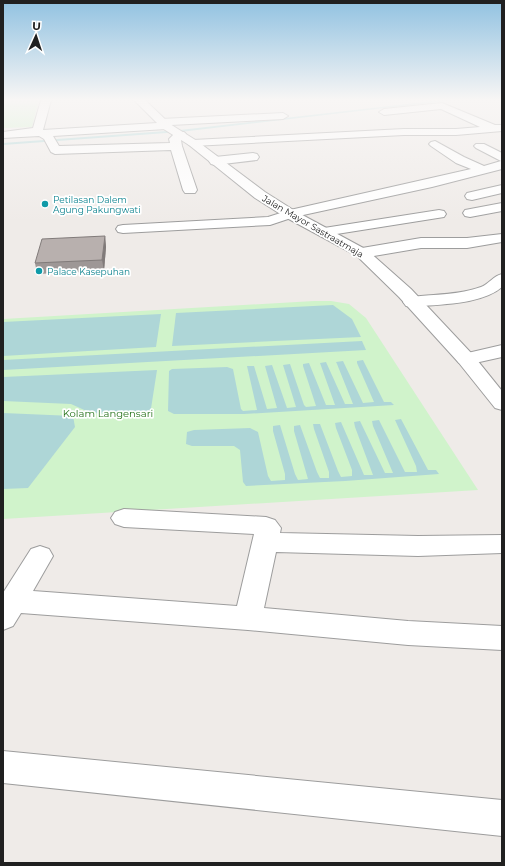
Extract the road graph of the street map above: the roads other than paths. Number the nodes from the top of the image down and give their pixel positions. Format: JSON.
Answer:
{"nodes":[{"id":1,"x":48,"y":140,"type":"edge"},
{"id":2,"x":127,"y":140,"type":"edge"},
{"id":3,"x":177,"y":140,"type":"edge"},
{"id":4,"x":186,"y":140,"type":"edge"},
{"id":5,"x":420,"y":140,"type":"edge"},
{"id":6,"x":427,"y":144,"type":"junction"},
{"id":7,"x":253,"y":157,"type":"dead end"},
{"id":8,"x":502,"y":158,"type":"edge"},
{"id":9,"x":215,"y":161,"type":"junction"},
{"id":10,"x":502,"y":165,"type":"edge"},
{"id":11,"x":480,"y":170,"type":"junction"},
{"id":12,"x":502,"y":189,"type":"edge"},
{"id":13,"x":190,"y":190,"type":"dead end"},
{"id":14,"x":472,"y":196,"type":"dead end"},
{"id":15,"x":502,"y":207,"type":"edge"},
{"id":16,"x":369,"y":212,"type":"dead end"},
{"id":17,"x":470,"y":213,"type":"dead end"},
{"id":18,"x":290,"y":214,"type":"junction"},
{"id":19,"x":439,"y":214,"type":"dead end"},
{"id":20,"x":270,"y":221,"type":"junction"},
{"id":21,"x":381,"y":223,"type":"junction"},
{"id":22,"x":123,"y":230,"type":"dead end"},
{"id":23,"x":324,"y":232,"type":"junction"},
{"id":24,"x":207,"y":236,"type":"dead end"},
{"id":25,"x":502,"y":238,"type":"edge"},
{"id":26,"x":362,"y":253,"type":"junction"},
{"id":27,"x":502,"y":279,"type":"edge"},
{"id":28,"x":412,"y":302,"type":"junction"},
{"id":29,"x":502,"y":351,"type":"edge"},
{"id":30,"x":466,"y":359,"type":"junction"},
{"id":31,"x":502,"y":404,"type":"edge"},
{"id":32,"x":124,"y":518,"type":"dead end"},
{"id":33,"x":265,"y":542,"type":"junction"},
{"id":34,"x":502,"y":544,"type":"edge"},
{"id":35,"x":40,"y":556,"type":"dead end"},
{"id":36,"x":7,"y":609,"type":"edge"},
{"id":37,"x":248,"y":618,"type":"junction"},
{"id":38,"x":502,"y":638,"type":"edge"},
{"id":39,"x":3,"y":767,"type":"edge"},
{"id":40,"x":502,"y":818,"type":"edge"}],
"edges":[{"from":1,"to":2,"type":"street"},
{"from":3,"to":13,"type":"street"},
{"from":4,"to":9,"type":"street","name":"Jalan Mayor Sastraatmaja"},
{"from":5,"to":6,"type":"street"},
{"from":6,"to":8,"type":"street"},
{"from":6,"to":11,"type":"street"},
{"from":7,"to":9,"type":"street"},
{"from":9,"to":18,"type":"street","name":"Jalan Mayor Sastraatmaja"},
{"from":10,"to":11,"type":"street"},
{"from":11,"to":18,"type":"street"},
{"from":12,"to":14,"type":"street"},
{"from":15,"to":17,"type":"street"},
{"from":16,"to":21,"type":"street"},
{"from":18,"to":20,"type":"street"},
{"from":18,"to":23,"type":"street","name":"Jalan Mayor Sastraatmaja"},
{"from":19,"to":21,"type":"street"},
{"from":20,"to":22,"type":"street"},
{"from":20,"to":24,"type":"street"},
{"from":21,"to":23,"type":"street"},
{"from":23,"to":26,"type":"street","name":"Jalan Mayor Sastraatmaja"},
{"from":25,"to":26,"type":"street"},
{"from":26,"to":28,"type":"street","name":"Jalan Mayor Sastraatmaja"},
{"from":27,"to":28,"type":"street"},
{"from":28,"to":30,"type":"street","name":"Jalan Mayor Sastraatmaja"},
{"from":29,"to":30,"type":"street"},
{"from":30,"to":31,"type":"street","name":"Jalan Mayor Sastraatmaja"},
{"from":32,"to":33,"type":"street"},
{"from":33,"to":34,"type":"street"},
{"from":33,"to":37,"type":"street"},
{"from":35,"to":36,"type":"street"},
{"from":36,"to":37,"type":"street"},
{"from":37,"to":38,"type":"street"},
{"from":39,"to":40,"type":"street"}]}
